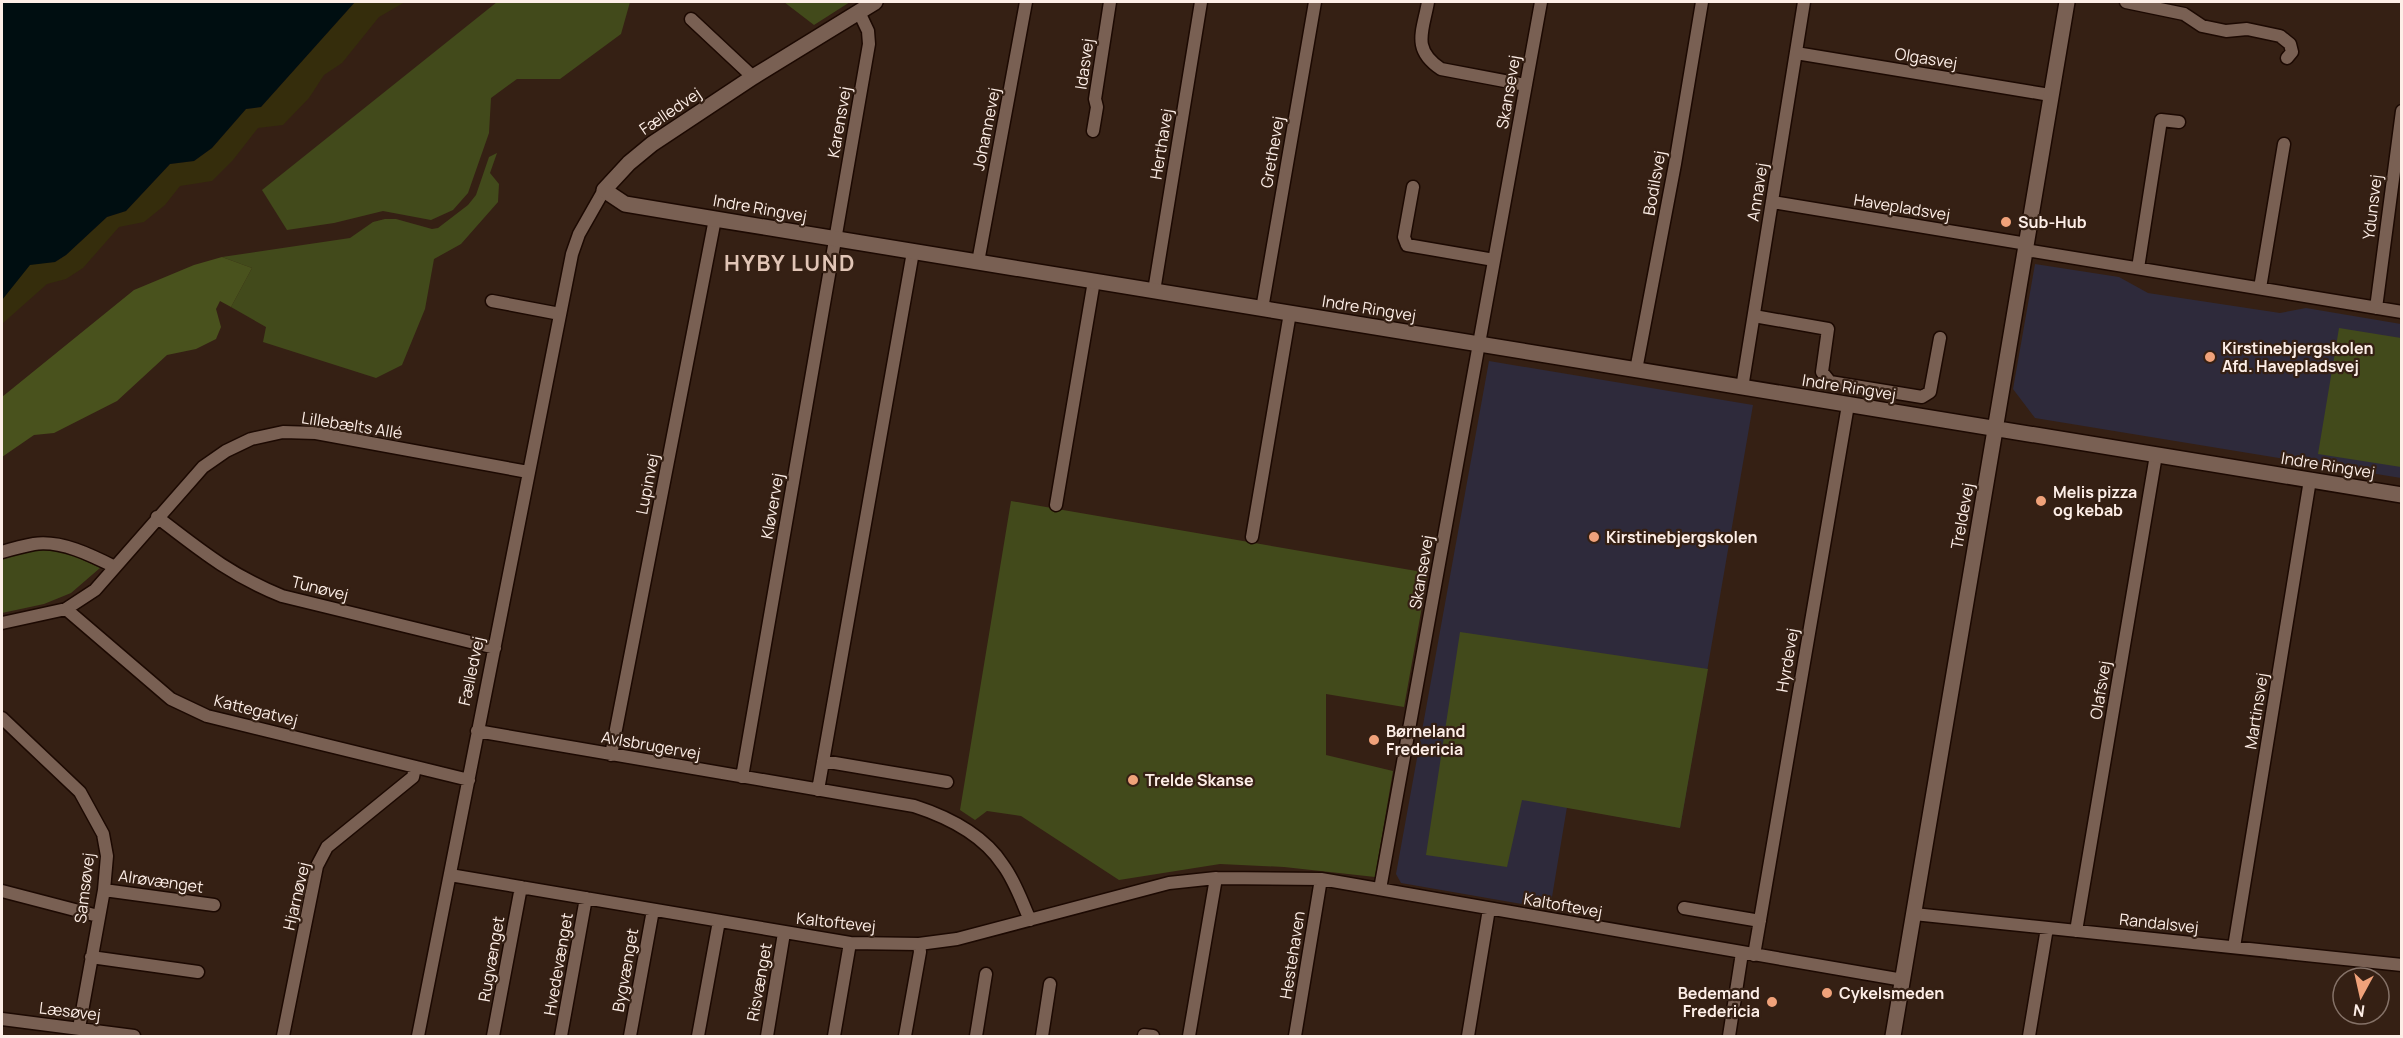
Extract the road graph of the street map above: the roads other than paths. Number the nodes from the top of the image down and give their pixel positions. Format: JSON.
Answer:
{"nodes":[{"id":1,"x":875,"y":2,"type":"edge"},
{"id":2,"x":1026,"y":2,"type":"edge"},
{"id":3,"x":1110,"y":2,"type":"edge"},
{"id":4,"x":1201,"y":2,"type":"edge"},
{"id":5,"x":1315,"y":2,"type":"edge"},
{"id":6,"x":1428,"y":2,"type":"edge"},
{"id":7,"x":1541,"y":2,"type":"edge"},
{"id":8,"x":1702,"y":2,"type":"edge"},
{"id":9,"x":1804,"y":2,"type":"edge"},
{"id":10,"x":2067,"y":2,"type":"edge"},
{"id":11,"x":2127,"y":2,"type":"edge"},
{"id":12,"x":859,"y":12,"type":"junction"},
{"id":13,"x":692,"y":19,"type":"dead end"},
{"id":14,"x":1796,"y":53,"type":"junction"},
{"id":15,"x":2287,"y":58,"type":"dead end"},
{"id":16,"x":753,"y":78,"type":"junction"},
{"id":17,"x":1526,"y":85,"type":"junction"},
{"id":18,"x":2050,"y":95,"type":"junction"},
{"id":19,"x":2402,"y":111,"type":"edge"},
{"id":20,"x":2180,"y":122,"type":"dead end"},
{"id":21,"x":1094,"y":131,"type":"dead end"},
{"id":22,"x":2399,"y":142,"type":"edge"},
{"id":23,"x":2284,"y":144,"type":"dead end"},
{"id":24,"x":1413,"y":187,"type":"dead end"},
{"id":25,"x":604,"y":190,"type":"junction"},
{"id":26,"x":1773,"y":202,"type":"junction"},
{"id":27,"x":715,"y":219,"type":"junction"},
{"id":28,"x":835,"y":239,"type":"junction"},
{"id":29,"x":2026,"y":247,"type":"junction"},
{"id":30,"x":913,"y":252,"type":"junction"},
{"id":31,"x":1494,"y":260,"type":"junction"},
{"id":32,"x":978,"y":262,"type":"junction"},
{"id":33,"x":2138,"y":268,"type":"junction"},
{"id":34,"x":1094,"y":281,"type":"junction"},
{"id":35,"x":2260,"y":288,"type":"junction"},
{"id":36,"x":1154,"y":291,"type":"junction"},
{"id":37,"x":492,"y":301,"type":"dead end"},
{"id":38,"x":2376,"y":308,"type":"junction"},
{"id":39,"x":1262,"y":309,"type":"junction"},
{"id":40,"x":2402,"y":312,"type":"edge"},
{"id":41,"x":560,"y":314,"type":"junction"},
{"id":42,"x":1290,"y":314,"type":"junction"},
{"id":43,"x":1754,"y":316,"type":"junction"},
{"id":44,"x":1940,"y":338,"type":"dead end"},
{"id":45,"x":1479,"y":345,"type":"junction"},
{"id":46,"x":1636,"y":370,"type":"junction"},
{"id":47,"x":1742,"y":388,"type":"junction"},
{"id":48,"x":1848,"y":405,"type":"junction"},
{"id":49,"x":1995,"y":428,"type":"junction"},
{"id":50,"x":2156,"y":455,"type":"junction"},
{"id":51,"x":528,"y":472,"type":"junction"},
{"id":52,"x":2310,"y":480,"type":"junction"},
{"id":53,"x":2402,"y":495,"type":"edge"},
{"id":54,"x":1056,"y":505,"type":"dead end"},
{"id":55,"x":157,"y":517,"type":"junction"},
{"id":56,"x":1252,"y":537,"type":"dead end"},
{"id":57,"x":2,"y":552,"type":"edge"},
{"id":58,"x":114,"y":567,"type":"junction"},
{"id":59,"x":66,"y":609,"type":"junction"},
{"id":60,"x":2,"y":623,"type":"edge"},
{"id":61,"x":495,"y":648,"type":"junction"},
{"id":62,"x":2,"y":718,"type":"edge"},
{"id":63,"x":477,"y":731,"type":"junction"},
{"id":64,"x":611,"y":755,"type":"junction"},
{"id":65,"x":823,"y":762,"type":"junction"},
{"id":66,"x":415,"y":767,"type":"junction"},
{"id":67,"x":742,"y":777,"type":"junction"},
{"id":68,"x":469,"y":780,"type":"junction"},
{"id":69,"x":947,"y":782,"type":"dead end"},
{"id":70,"x":818,"y":790,"type":"junction"},
{"id":71,"x":450,"y":875,"type":"junction"},
{"id":72,"x":1216,"y":878,"type":"junction"},
{"id":73,"x":1321,"y":879,"type":"junction"},
{"id":74,"x":521,"y":887,"type":"junction"},
{"id":75,"x":104,"y":890,"type":"junction"},
{"id":76,"x":1380,"y":890,"type":"junction"},
{"id":77,"x":2,"y":891,"type":"edge"},
{"id":78,"x":586,"y":898,"type":"junction"},
{"id":79,"x":214,"y":905,"type":"dead end"},
{"id":80,"x":1490,"y":909,"type":"junction"},
{"id":81,"x":1684,"y":909,"type":"dead end"},
{"id":82,"x":653,"y":910,"type":"junction"},
{"id":83,"x":1914,"y":914,"type":"junction"},
{"id":84,"x":98,"y":916,"type":"junction"},
{"id":85,"x":1030,"y":920,"type":"junction"},
{"id":86,"x":719,"y":921,"type":"junction"},
{"id":87,"x":1760,"y":921,"type":"junction"},
{"id":88,"x":2047,"y":928,"type":"junction"},
{"id":89,"x":2076,"y":931,"type":"junction"},
{"id":90,"x":784,"y":933,"type":"junction"},
{"id":91,"x":850,"y":943,"type":"junction"},
{"id":92,"x":919,"y":944,"type":"junction"},
{"id":93,"x":2234,"y":947,"type":"junction"},
{"id":94,"x":1748,"y":954,"type":"junction"},
{"id":95,"x":91,"y":957,"type":"junction"},
{"id":96,"x":2402,"y":964,"type":"edge"},
{"id":97,"x":198,"y":972,"type":"dead end"},
{"id":98,"x":986,"y":974,"type":"dead end"},
{"id":99,"x":1903,"y":980,"type":"junction"},
{"id":100,"x":1050,"y":984,"type":"dead end"},
{"id":101,"x":2,"y":1019,"type":"edge"},
{"id":102,"x":79,"y":1028,"type":"junction"},
{"id":103,"x":134,"y":1036,"type":"edge"},
{"id":104,"x":283,"y":1036,"type":"edge"},
{"id":105,"x":418,"y":1036,"type":"edge"},
{"id":106,"x":494,"y":1036,"type":"edge"},
{"id":107,"x":561,"y":1036,"type":"edge"},
{"id":108,"x":630,"y":1036,"type":"edge"},
{"id":109,"x":699,"y":1036,"type":"edge"},
{"id":110,"x":766,"y":1036,"type":"edge"},
{"id":111,"x":834,"y":1036,"type":"edge"},
{"id":112,"x":905,"y":1036,"type":"edge"},
{"id":113,"x":976,"y":1036,"type":"edge"},
{"id":114,"x":1042,"y":1036,"type":"edge"},
{"id":115,"x":1189,"y":1036,"type":"edge"},
{"id":116,"x":1295,"y":1036,"type":"edge"},
{"id":117,"x":1468,"y":1036,"type":"edge"},
{"id":118,"x":1729,"y":1036,"type":"edge"},
{"id":119,"x":1893,"y":1036,"type":"edge"},
{"id":120,"x":2029,"y":1036,"type":"edge"}],
"edges":[{"from":1,"to":12,"type":"street","name":"Fælledvej"},
{"from":2,"to":32,"type":"street","name":"Johannevej"},
{"from":3,"to":21,"type":"street","name":"Idasvej"},
{"from":4,"to":36,"type":"street","name":"Herthavej"},
{"from":5,"to":39,"type":"street","name":"Grethevej"},
{"from":6,"to":17,"type":"street"},
{"from":7,"to":17,"type":"street","name":"Skansevej"},
{"from":8,"to":46,"type":"street","name":"Bodilsvej"},
{"from":9,"to":14,"type":"street","name":"Annavej"},
{"from":10,"to":18,"type":"street","name":"Treldevej"},
{"from":11,"to":15,"type":"street"},
{"from":12,"to":16,"type":"street","name":"Fælledvej"},
{"from":12,"to":28,"type":"street","name":"Karensvej"},
{"from":13,"to":16,"type":"street"},
{"from":14,"to":18,"type":"street","name":"Olgasvej"},
{"from":14,"to":26,"type":"street","name":"Annavej"},
{"from":16,"to":25,"type":"street","name":"Fælledvej"},
{"from":17,"to":31,"type":"street","name":"Skansevej"},
{"from":18,"to":29,"type":"street","name":"Treldevej"},
{"from":19,"to":22,"type":"street","name":"Ydunsvej"},
{"from":20,"to":33,"type":"street"},
{"from":22,"to":38,"type":"street","name":"Ydunsvej"},
{"from":23,"to":35,"type":"street"},
{"from":24,"to":31,"type":"street"},
{"from":25,"to":27,"type":"street","name":"Indre Ringvej"},
{"from":25,"to":41,"type":"street","name":"Fælledvej"},
{"from":26,"to":29,"type":"street","name":"Havepladsvej"},
{"from":26,"to":43,"type":"street","name":"Annavej"},
{"from":27,"to":28,"type":"street","name":"Indre Ringvej"},
{"from":27,"to":64,"type":"street","name":"Lupinvej"},
{"from":28,"to":30,"type":"street","name":"Indre Ringvej"},
{"from":28,"to":67,"type":"street","name":"Kløvervej"},
{"from":29,"to":33,"type":"street","name":"Havepladsvej"},
{"from":29,"to":49,"type":"street","name":"Treldevej"},
{"from":30,"to":32,"type":"street","name":"Indre Ringvej"},
{"from":30,"to":65,"type":"street"},
{"from":31,"to":45,"type":"street","name":"Skansevej"},
{"from":32,"to":34,"type":"street","name":"Indre Ringvej"},
{"from":33,"to":35,"type":"street","name":"Havepladsvej"},
{"from":34,"to":36,"type":"street","name":"Indre Ringvej"},
{"from":34,"to":54,"type":"street"},
{"from":35,"to":38,"type":"street","name":"Havepladsvej"},
{"from":36,"to":39,"type":"street","name":"Indre Ringvej"},
{"from":37,"to":41,"type":"street"},
{"from":38,"to":40,"type":"street","name":"Havepladsvej"},
{"from":39,"to":42,"type":"street","name":"Indre Ringvej"},
{"from":41,"to":51,"type":"street","name":"Fælledvej"},
{"from":42,"to":45,"type":"street","name":"Indre Ringvej"},
{"from":42,"to":56,"type":"street"},
{"from":43,"to":44,"type":"street"},
{"from":43,"to":47,"type":"street","name":"Annavej"},
{"from":45,"to":46,"type":"street","name":"Indre Ringvej"},
{"from":45,"to":76,"type":"street","name":"Skansevej"},
{"from":46,"to":47,"type":"street","name":"Indre Ringvej"},
{"from":47,"to":48,"type":"street","name":"Indre Ringvej"},
{"from":48,"to":49,"type":"street","name":"Indre Ringvej"},
{"from":48,"to":87,"type":"street","name":"Hyrdevej"},
{"from":49,"to":50,"type":"street","name":"Indre Ringvej"},
{"from":49,"to":83,"type":"street","name":"Treldevej"},
{"from":50,"to":52,"type":"street","name":"Indre Ringvej"},
{"from":50,"to":89,"type":"street","name":"Olafsvej"},
{"from":51,"to":55,"type":"street","name":"Lillebælts Allé"},
{"from":51,"to":61,"type":"street","name":"Fælledvej"},
{"from":52,"to":53,"type":"street","name":"Indre Ringvej"},
{"from":52,"to":93,"type":"street","name":"Martinsvej"},
{"from":55,"to":58,"type":"street","name":"Lillebælts Allé"},
{"from":55,"to":61,"type":"street","name":"Tunøvej"},
{"from":57,"to":58,"type":"street"},
{"from":58,"to":59,"type":"street","name":"Lillebælts Allé"},
{"from":59,"to":60,"type":"street","name":"Lillebælts Allé"},
{"from":59,"to":66,"type":"street","name":"Kattegatvej"},
{"from":61,"to":63,"type":"street","name":"Fælledvej"},
{"from":62,"to":75,"type":"street","name":"Samsøvej"},
{"from":63,"to":64,"type":"street","name":"Avlsbrugervej"},
{"from":63,"to":68,"type":"street","name":"Fælledvej"},
{"from":64,"to":67,"type":"street","name":"Avlsbrugervej"},
{"from":65,"to":69,"type":"street"},
{"from":65,"to":70,"type":"street"},
{"from":66,"to":68,"type":"street","name":"Kattegatvej"},
{"from":66,"to":104,"type":"street","name":"Hjarnøvej"},
{"from":67,"to":70,"type":"street","name":"Avlsbrugervej"},
{"from":68,"to":71,"type":"street","name":"Fælledvej"},
{"from":70,"to":85,"type":"street","name":"Avlsbrugervej"},
{"from":71,"to":74,"type":"street","name":"Kaltoftevej"},
{"from":71,"to":105,"type":"street","name":"Fælledvej"},
{"from":72,"to":73,"type":"street","name":"Kaltoftevej"},
{"from":72,"to":85,"type":"street","name":"Kaltoftevej"},
{"from":72,"to":115,"type":"street"},
{"from":73,"to":76,"type":"street","name":"Kaltoftevej"},
{"from":73,"to":116,"type":"street","name":"Hestehaven"},
{"from":74,"to":78,"type":"street","name":"Kaltoftevej"},
{"from":74,"to":106,"type":"street","name":"Rugvænget"},
{"from":75,"to":79,"type":"street","name":"Alrøvænget"},
{"from":75,"to":84,"type":"street","name":"Samsøvej"},
{"from":76,"to":80,"type":"street","name":"Kaltoftevej"},
{"from":77,"to":84,"type":"street"},
{"from":78,"to":82,"type":"street","name":"Kaltoftevej"},
{"from":78,"to":107,"type":"street","name":"Hvedevænget"},
{"from":80,"to":94,"type":"street","name":"Kaltoftevej"},
{"from":80,"to":117,"type":"street"},
{"from":81,"to":87,"type":"street"},
{"from":82,"to":86,"type":"street","name":"Kaltoftevej"},
{"from":82,"to":108,"type":"street","name":"Bygvænget"},
{"from":83,"to":88,"type":"street","name":"Randalsvej"},
{"from":83,"to":99,"type":"street","name":"Treldevej"},
{"from":84,"to":95,"type":"street","name":"Samsøvej"},
{"from":85,"to":92,"type":"street","name":"Kaltoftevej"},
{"from":86,"to":90,"type":"street","name":"Kaltoftevej"},
{"from":86,"to":109,"type":"street"},
{"from":87,"to":94,"type":"street","name":"Hyrdevej"},
{"from":88,"to":89,"type":"street","name":"Randalsvej"},
{"from":88,"to":120,"type":"street"},
{"from":89,"to":93,"type":"street","name":"Randalsvej"},
{"from":90,"to":91,"type":"street","name":"Kaltoftevej"},
{"from":90,"to":110,"type":"street","name":"Risvænget"},
{"from":91,"to":92,"type":"street","name":"Kaltoftevej"},
{"from":91,"to":111,"type":"street"},
{"from":92,"to":112,"type":"street"},
{"from":93,"to":96,"type":"street","name":"Randalsvej"},
{"from":94,"to":99,"type":"street","name":"Kaltoftevej"},
{"from":94,"to":118,"type":"street","name":"Hyrdevej"},
{"from":95,"to":97,"type":"street"},
{"from":95,"to":102,"type":"street","name":"Samsøvej"},
{"from":98,"to":113,"type":"street"},
{"from":99,"to":119,"type":"street","name":"Treldevej"},
{"from":100,"to":114,"type":"street"},
{"from":101,"to":102,"type":"street","name":"Læsøvej"},
{"from":102,"to":103,"type":"street","name":"Læsøvej"}]}
